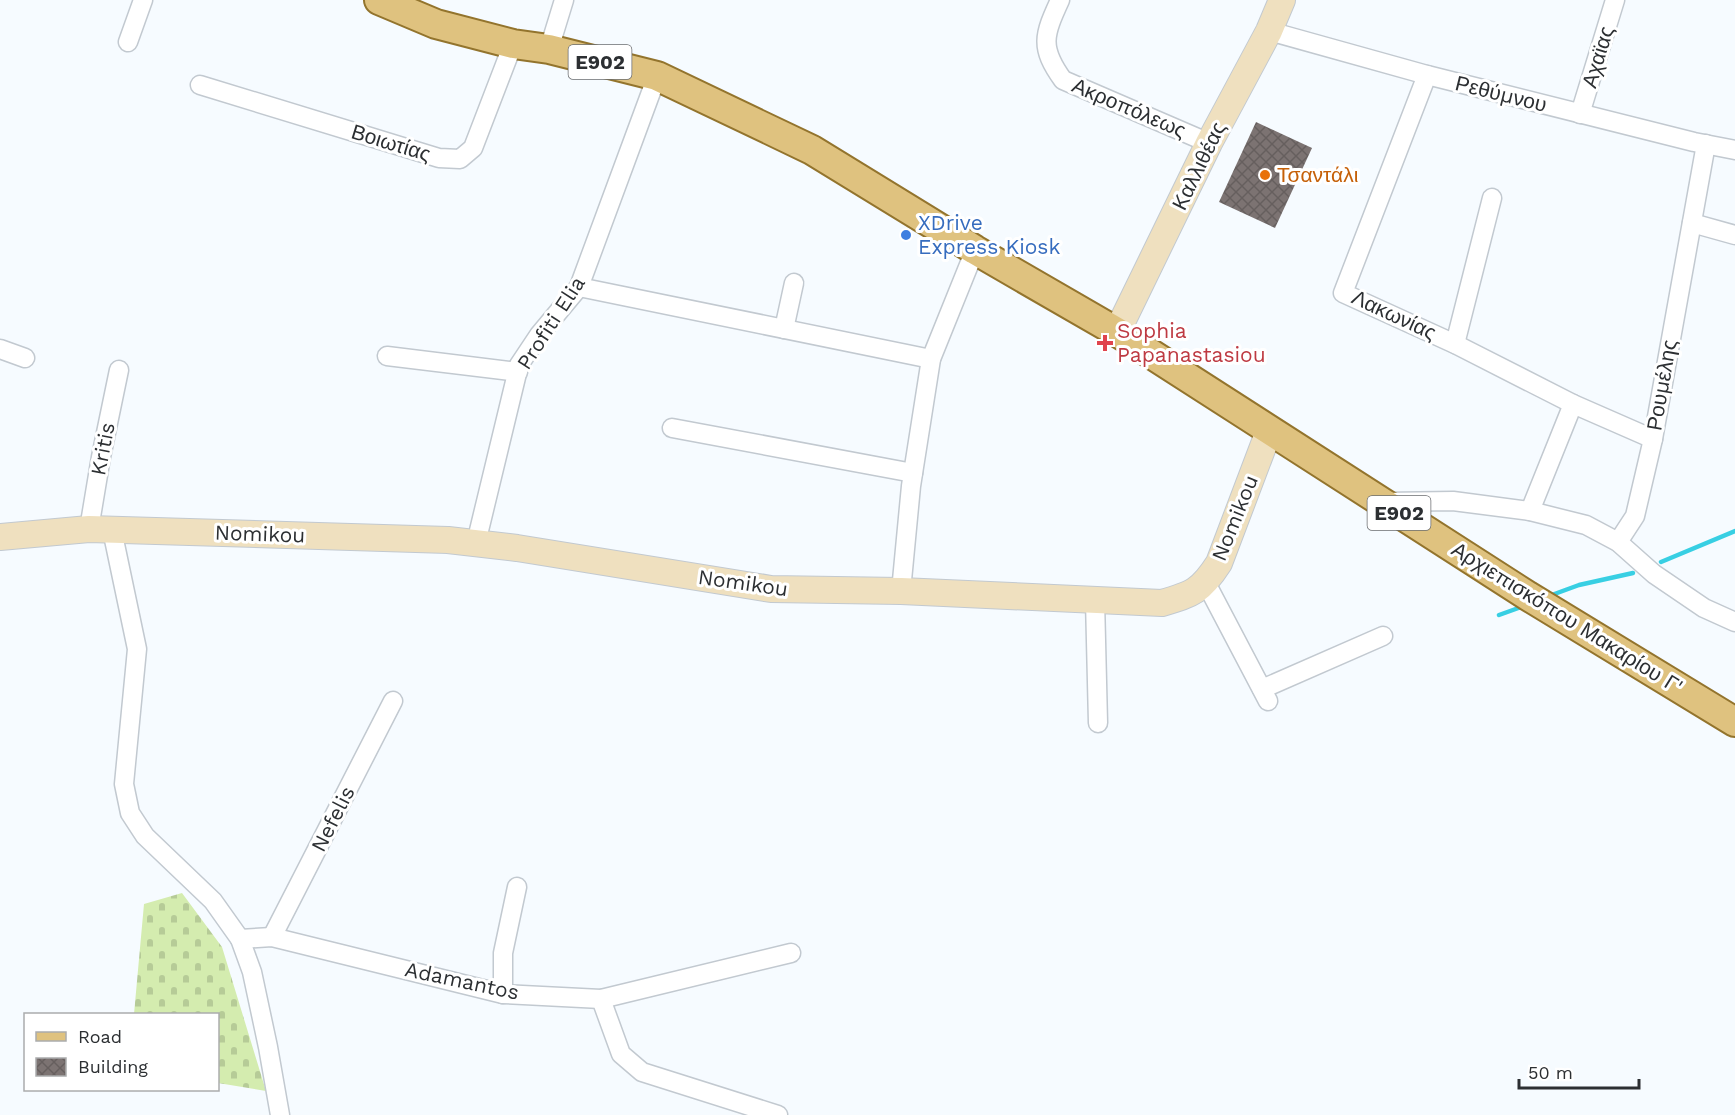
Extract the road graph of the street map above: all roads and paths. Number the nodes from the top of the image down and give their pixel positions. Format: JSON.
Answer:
{"nodes":[{"id":1,"x":143,"y":0,"type":"edge"},
{"id":2,"x":379,"y":0,"type":"edge"},
{"id":3,"x":564,"y":0,"type":"edge"},
{"id":4,"x":1060,"y":0,"type":"edge"},
{"id":5,"x":1282,"y":0,"type":"edge"},
{"id":6,"x":1615,"y":0,"type":"edge"},
{"id":7,"x":1269,"y":31,"type":"junction"},
{"id":8,"x":128,"y":42,"type":"dead end"},
{"id":9,"x":513,"y":44,"type":"junction"},
{"id":10,"x":549,"y":49,"type":"junction"},
{"id":11,"x":1427,"y":75,"type":"junction"},
{"id":12,"x":657,"y":76,"type":"junction"},
{"id":13,"x":200,"y":85,"type":"dead end"},
{"id":14,"x":1580,"y":114,"type":"junction"},
{"id":15,"x":1209,"y":143,"type":"junction"},
{"id":16,"x":1706,"y":144,"type":"junction"},
{"id":17,"x":1735,"y":150,"type":"edge"},
{"id":18,"x":1492,"y":198,"type":"dead end"},
{"id":19,"x":1692,"y":223,"type":"junction"},
{"id":20,"x":1735,"y":235,"type":"edge"},
{"id":21,"x":975,"y":250,"type":"junction"},
{"id":22,"x":794,"y":283,"type":"dead end"},
{"id":23,"x":579,"y":287,"type":"junction"},
{"id":24,"x":784,"y":329,"type":"junction"},
{"id":25,"x":1117,"y":332,"type":"junction"},
{"id":26,"x":1455,"y":344,"type":"junction"},
{"id":27,"x":0,"y":349,"type":"edge"},
{"id":28,"x":387,"y":356,"type":"dead end"},
{"id":29,"x":25,"y":358,"type":"dead end"},
{"id":30,"x":931,"y":359,"type":"junction"},
{"id":31,"x":119,"y":370,"type":"dead end"},
{"id":32,"x":518,"y":372,"type":"junction"},
{"id":33,"x":1573,"y":404,"type":"junction"},
{"id":34,"x":672,"y":428,"type":"dead end"},
{"id":35,"x":1269,"y":431,"type":"junction"},
{"id":36,"x":1653,"y":439,"type":"junction"},
{"id":37,"x":914,"y":473,"type":"junction"},
{"id":38,"x":1383,"y":502,"type":"junction"},
{"id":39,"x":1530,"y":511,"type":"junction"},
{"id":40,"x":100,"y":530,"type":"junction"},
{"id":41,"x":0,"y":537,"type":"edge"},
{"id":42,"x":1618,"y":542,"type":"junction"},
{"id":43,"x":476,"y":543,"type":"junction"},
{"id":44,"x":1206,"y":583,"type":"junction"},
{"id":45,"x":901,"y":591,"type":"junction"},
{"id":46,"x":1095,"y":600,"type":"junction"},
{"id":47,"x":1735,"y":622,"type":"edge"},
{"id":48,"x":1383,"y":636,"type":"dead end"},
{"id":49,"x":393,"y":701,"type":"dead end"},
{"id":50,"x":1735,"y":722,"type":"edge"},
{"id":51,"x":1098,"y":723,"type":"dead end"},
{"id":52,"x":516,"y":887,"type":"dead end"},
{"id":53,"x":272,"y":937,"type":"junction"},
{"id":54,"x":240,"y":939,"type":"junction"},
{"id":55,"x":791,"y":953,"type":"dead end"},
{"id":56,"x":503,"y":994,"type":"junction"},
{"id":57,"x":601,"y":999,"type":"junction"},
{"id":58,"x":280,"y":1115,"type":"edge"},
{"id":59,"x":778,"y":1115,"type":"edge"}],
"edges":[{"from":1,"to":8,"type":"street"},
{"from":2,"to":9,"type":"main road","name":"Αρχιεπισκόπου Μακαρίου Γ'","number":"E902"},
{"from":3,"to":10,"type":"street"},
{"from":4,"to":15,"type":"street","name":"Ακροπόλεως"},
{"from":5,"to":7,"type":"street","name":"Καλλιθέας"},
{"from":6,"to":14,"type":"street","name":"Αχαϊας"},
{"from":7,"to":11,"type":"street","name":"Ρεθύμνου"},
{"from":7,"to":15,"type":"street","name":"Καλλιθέας"},
{"from":9,"to":10,"type":"main road","name":"Αρχιεπισκόπου Μακαρίου Γ'","number":"E902"},
{"from":9,"to":13,"type":"street","name":"Βοιωτίας"},
{"from":10,"to":12,"type":"main road","name":"Αρχιεπισκόπου Μακαρίου Γ'","number":"E902"},
{"from":11,"to":14,"type":"street","name":"Ρεθύμνου"},
{"from":11,"to":26,"type":"street","name":"Λακωνίας"},
{"from":12,"to":21,"type":"main road","name":"Αρχιεπισκόπου Μακαρίου Γ'","number":"E902"},
{"from":12,"to":23,"type":"street","name":"Profiti Elia"},
{"from":14,"to":16,"type":"street","name":"Ρεθύμνου"},
{"from":15,"to":25,"type":"street","name":"Καλλιθέας"},
{"from":16,"to":17,"type":"street","name":"Ρεθύμνου"},
{"from":16,"to":19,"type":"street","name":"Ρουμέλης"},
{"from":18,"to":26,"type":"street"},
{"from":19,"to":20,"type":"street"},
{"from":19,"to":36,"type":"street","name":"Ρουμέλης"},
{"from":21,"to":25,"type":"main road","name":"Αρχιεπισκόπου Μακαρίου Γ'","number":"E902"},
{"from":21,"to":30,"type":"street"},
{"from":22,"to":24,"type":"street"},
{"from":23,"to":24,"type":"street"},
{"from":23,"to":32,"type":"street","name":"Profiti Elia"},
{"from":24,"to":30,"type":"street"},
{"from":25,"to":35,"type":"main road","name":"Αρχιεπισκόπου Μακαρίου Γ'","number":"E902"},
{"from":26,"to":33,"type":"street","name":"Λακωνίας"},
{"from":27,"to":29,"type":"street"},
{"from":28,"to":32,"type":"street"},
{"from":30,"to":37,"type":"street"},
{"from":31,"to":40,"type":"street","name":"Kritis"},
{"from":32,"to":43,"type":"street","name":"Profiti Elia"},
{"from":33,"to":36,"type":"street","name":"Λακωνίας"},
{"from":33,"to":39,"type":"street"},
{"from":34,"to":37,"type":"street"},
{"from":35,"to":38,"type":"main road","name":"Αρχιεπισκόπου Μακαρίου Γ'","number":"E902"},
{"from":35,"to":44,"type":"street","name":"Nomikou"},
{"from":36,"to":42,"type":"street","name":"Ρουμέλης"},
{"from":37,"to":45,"type":"street"},
{"from":38,"to":39,"type":"street"},
{"from":38,"to":50,"type":"main road","name":"Αρχιεπισκόπου Μακαρίου Γ'","number":"E902"},
{"from":39,"to":42,"type":"street"},
{"from":40,"to":41,"type":"street","name":"Nomikou"},
{"from":40,"to":43,"type":"street","name":"Nomikou"},
{"from":40,"to":54,"type":"street"},
{"from":42,"to":47,"type":"street"},
{"from":43,"to":45,"type":"street","name":"Nomikou"},
{"from":44,"to":46,"type":"street","name":"Nomikou"},
{"from":44,"to":48,"type":"street"},
{"from":45,"to":46,"type":"street","name":"Nomikou"},
{"from":46,"to":51,"type":"street"},
{"from":49,"to":53,"type":"street","name":"Nefelis"},
{"from":52,"to":56,"type":"street"},
{"from":53,"to":54,"type":"street","name":"Adamantos"},
{"from":53,"to":56,"type":"street","name":"Adamantos"},
{"from":54,"to":58,"type":"street"},
{"from":55,"to":57,"type":"street","name":"Adamantos"},
{"from":56,"to":57,"type":"street","name":"Adamantos"},
{"from":57,"to":59,"type":"street"}]}
